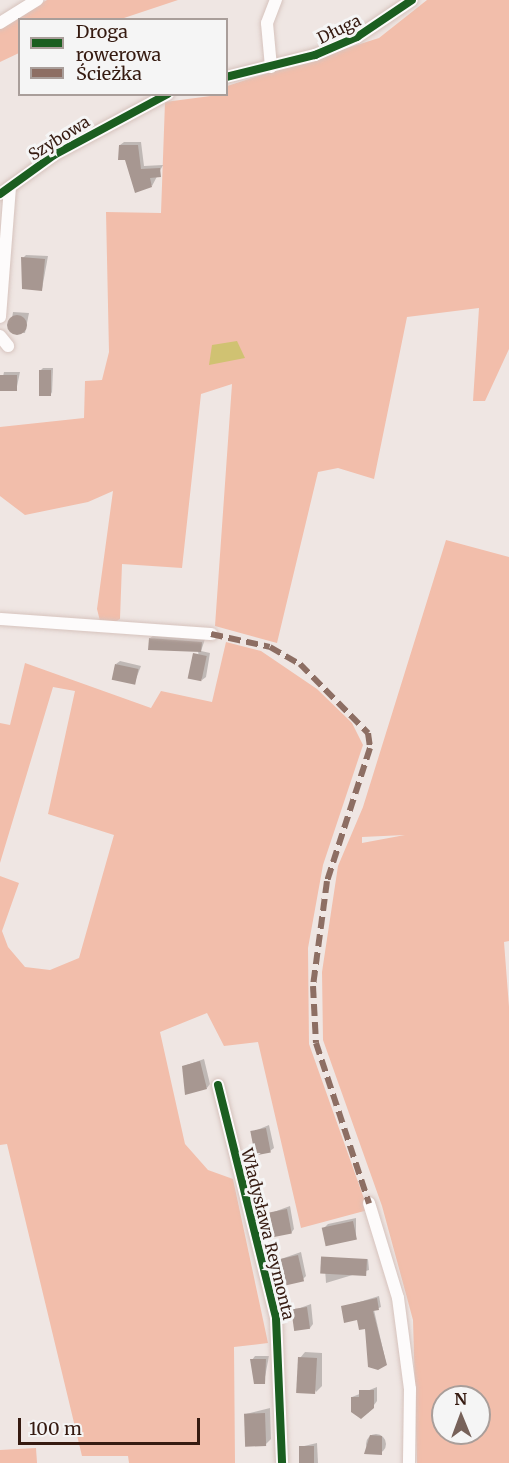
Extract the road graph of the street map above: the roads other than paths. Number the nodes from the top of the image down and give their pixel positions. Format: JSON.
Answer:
{"nodes":[{"id":1,"x":37,"y":0,"type":"edge"},
{"id":2,"x":276,"y":0,"type":"edge"},
{"id":3,"x":412,"y":0,"type":"edge"},
{"id":4,"x":0,"y":23,"type":"edge"},
{"id":5,"x":271,"y":67,"type":"junction"},
{"id":6,"x":228,"y":77,"type":"edge"},
{"id":7,"x":164,"y":96,"type":"edge"},
{"id":8,"x":5,"y":190,"type":"edge"},
{"id":9,"x":0,"y":316,"type":"edge"},
{"id":10,"x":0,"y":336,"type":"edge"},
{"id":11,"x":8,"y":346,"type":"dead end"},
{"id":12,"x":0,"y":619,"type":"edge"},
{"id":13,"x":211,"y":634,"type":"dead end"},
{"id":14,"x":218,"y":1085,"type":"dead end"},
{"id":15,"x":369,"y":1203,"type":"dead end"},
{"id":16,"x":410,"y":1459,"type":"edge"},
{"id":17,"x":282,"y":1463,"type":"edge"}],
"edges":[{"from":1,"to":4,"type":"street"},
{"from":2,"to":5,"type":"street"},
{"from":3,"to":5,"type":"street","name":"Długa"},
{"from":5,"to":6,"type":"street"},
{"from":7,"to":8,"type":"street","name":"Szybowa"},
{"from":8,"to":9,"type":"street"},
{"from":10,"to":11,"type":"street"},
{"from":12,"to":13,"type":"street"},
{"from":14,"to":17,"type":"street","name":"Władysława Reymonta"},
{"from":15,"to":16,"type":"street"}]}
